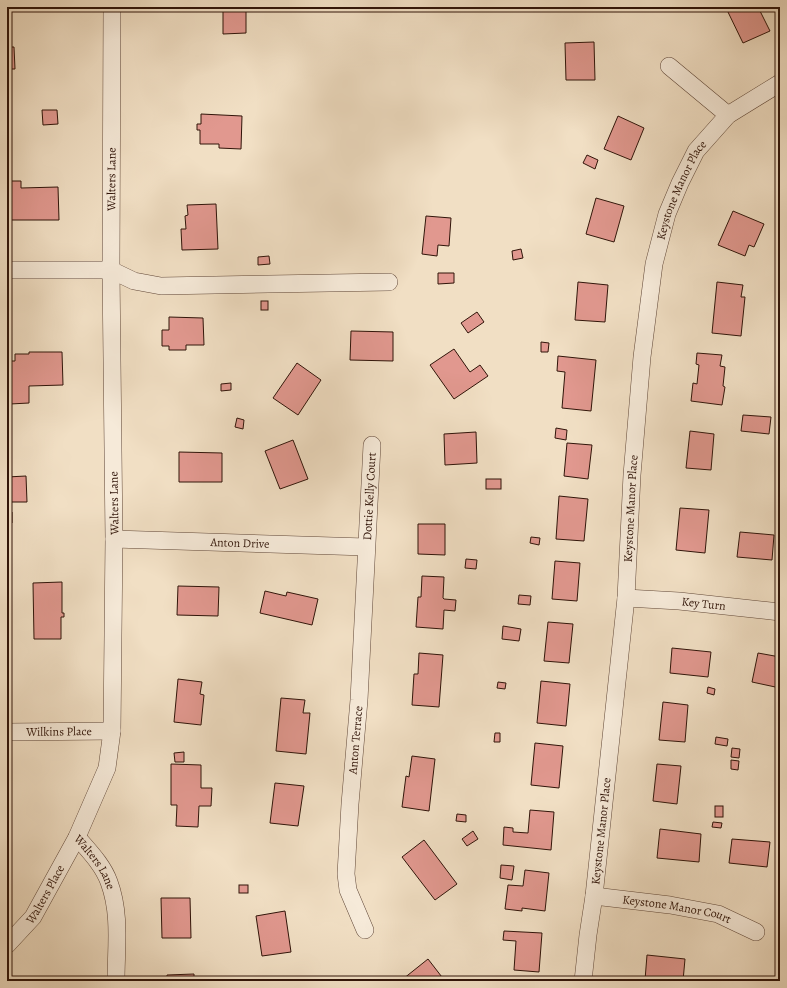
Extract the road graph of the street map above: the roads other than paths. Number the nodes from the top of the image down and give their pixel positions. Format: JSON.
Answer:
{"nodes":[{"id":1,"x":112,"y":7,"type":"edge"},
{"id":2,"x":669,"y":66,"type":"dead end"},
{"id":3,"x":780,"y":83,"type":"edge"},
{"id":4,"x":728,"y":115,"type":"junction"},
{"id":5,"x":7,"y":270,"type":"edge"},
{"id":6,"x":111,"y":270,"type":"junction"},
{"id":7,"x":388,"y":282,"type":"dead end"},
{"id":8,"x":372,"y":445,"type":"dead end"},
{"id":9,"x":114,"y":539,"type":"junction"},
{"id":10,"x":366,"y":547,"type":"junction"},
{"id":11,"x":626,"y":598,"type":"junction"},
{"id":12,"x":780,"y":612,"type":"edge"},
{"id":13,"x":112,"y":731,"type":"junction"},
{"id":14,"x":7,"y":732,"type":"edge"},
{"id":15,"x":77,"y":838,"type":"junction"},
{"id":16,"x":594,"y":896,"type":"junction"},
{"id":17,"x":365,"y":930,"type":"dead end"},
{"id":18,"x":756,"y":932,"type":"dead end"},
{"id":19,"x":7,"y":945,"type":"edge"},
{"id":20,"x":116,"y":981,"type":"edge"},
{"id":21,"x":583,"y":981,"type":"edge"}],
"edges":[{"from":1,"to":6,"type":"street","name":"Walters Lane"},
{"from":2,"to":4,"type":"street"},
{"from":3,"to":4,"type":"street","name":"Keystone Manor Place"},
{"from":4,"to":11,"type":"street","name":"Keystone Manor Place"},
{"from":5,"to":6,"type":"street"},
{"from":6,"to":7,"type":"street"},
{"from":6,"to":9,"type":"street","name":"Walters Lane"},
{"from":8,"to":10,"type":"street","name":"Dottie Kelly Court"},
{"from":9,"to":10,"type":"street","name":"Anton Drive"},
{"from":9,"to":13,"type":"street","name":"Walters Lane"},
{"from":10,"to":17,"type":"street","name":"Anton Terrace"},
{"from":11,"to":12,"type":"street","name":"Key Turn"},
{"from":11,"to":16,"type":"street","name":"Keystone Manor Place"},
{"from":13,"to":14,"type":"street","name":"Wilkins Place"},
{"from":13,"to":15,"type":"street","name":"Walters Lane"},
{"from":15,"to":19,"type":"street","name":"Walters Place"},
{"from":15,"to":20,"type":"street","name":"Walters Lane"},
{"from":16,"to":18,"type":"street","name":"Keystone Manor Court"},
{"from":16,"to":21,"type":"street","name":"Keystone Manor Place"}]}
